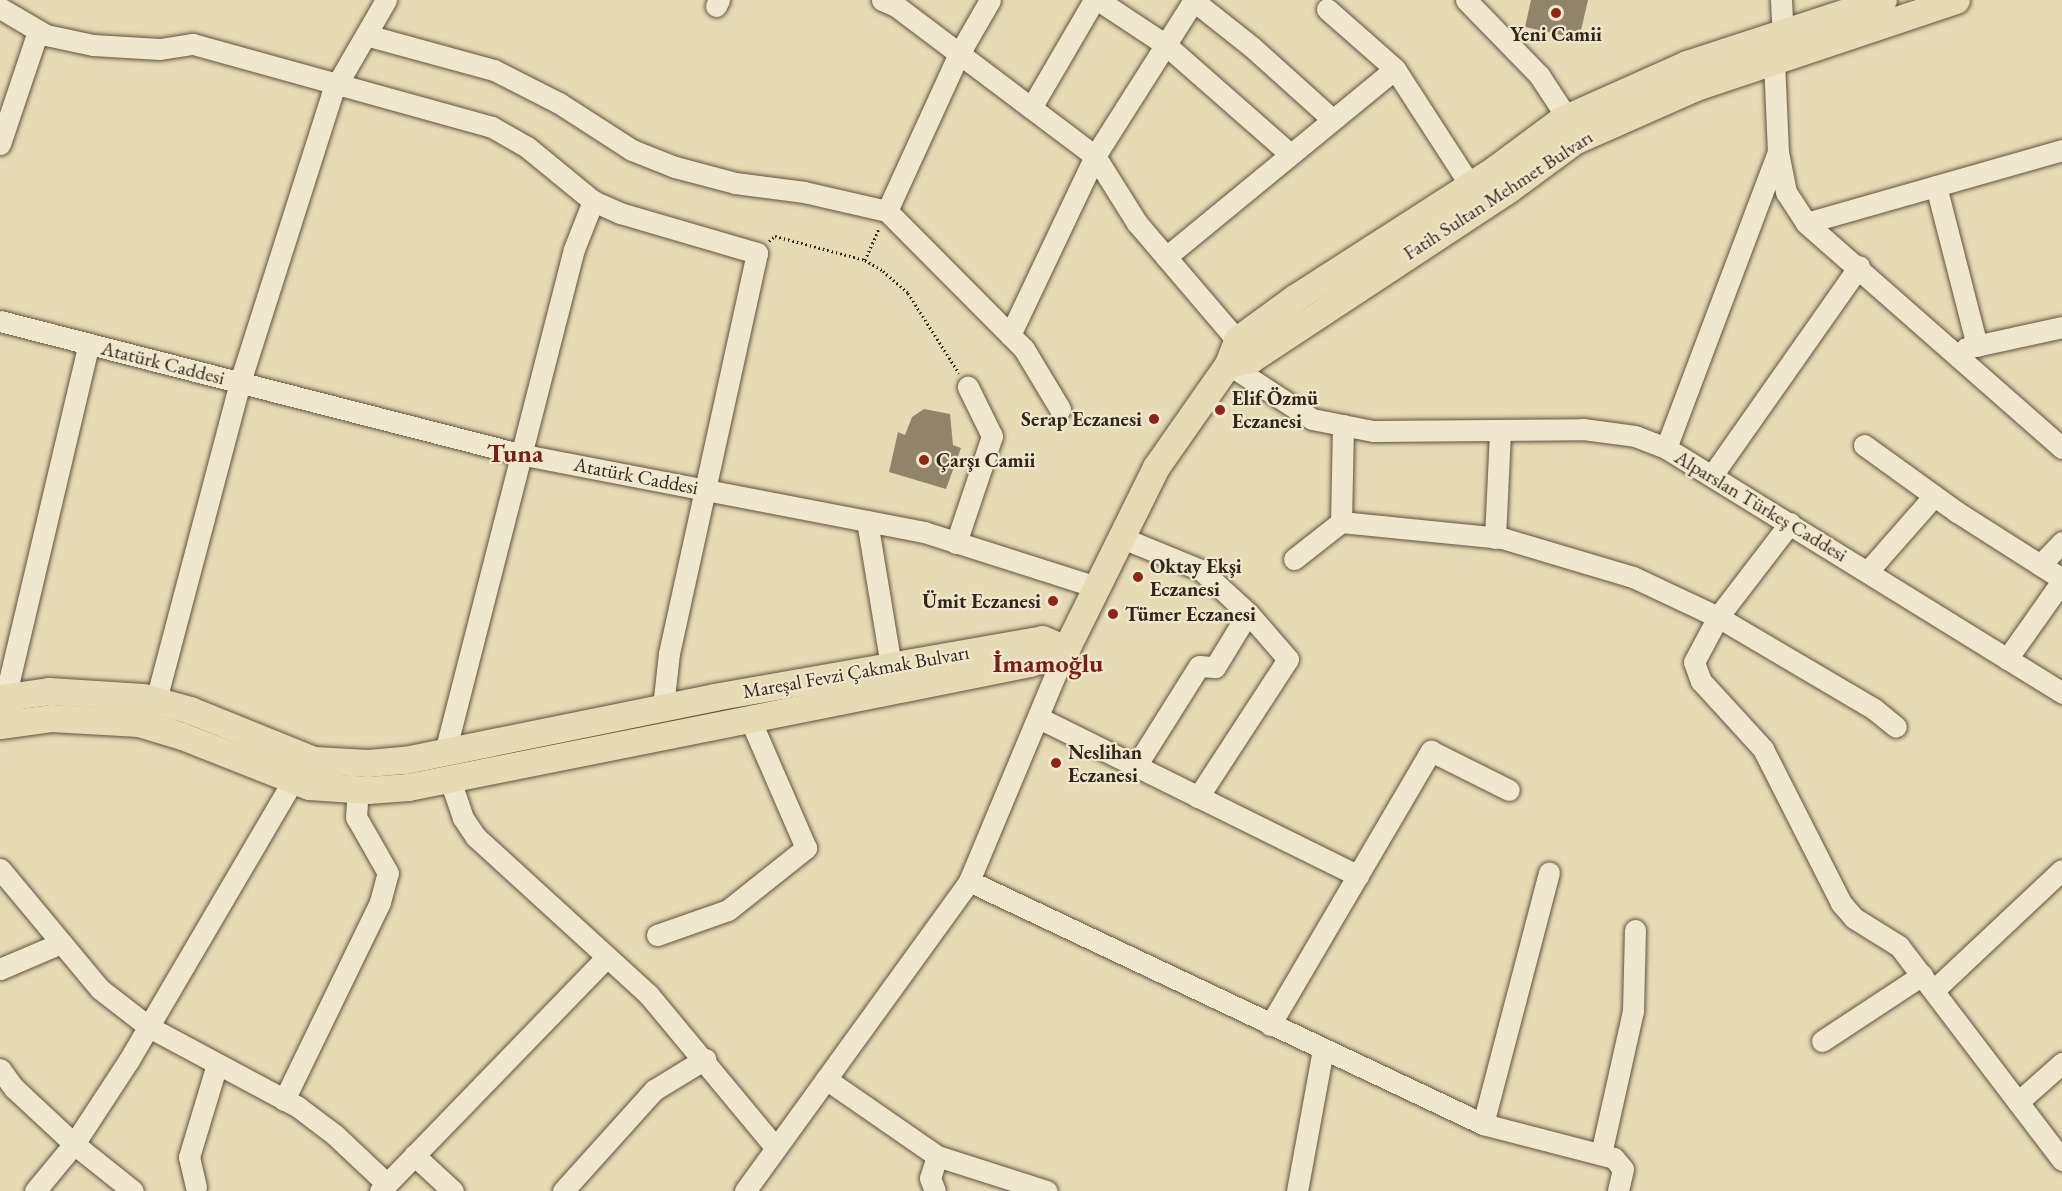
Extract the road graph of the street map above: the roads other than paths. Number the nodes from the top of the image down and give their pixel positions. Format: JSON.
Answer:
{"nodes":[{"id":1,"x":386,"y":0,"type":"edge"},
{"id":2,"x":882,"y":0,"type":"edge"},
{"id":3,"x":990,"y":0,"type":"edge"},
{"id":4,"x":1096,"y":0,"type":"edge"},
{"id":5,"x":1194,"y":0,"type":"edge"},
{"id":6,"x":1466,"y":0,"type":"edge"},
{"id":7,"x":1781,"y":0,"type":"edge"},
{"id":8,"x":1883,"y":0,"type":"edge"},
{"id":9,"x":1956,"y":0,"type":"edge"},
{"id":10,"x":0,"y":8,"type":"edge"},
{"id":11,"x":1327,"y":9,"type":"dead end"},
{"id":12,"x":38,"y":31,"type":"junction"},
{"id":13,"x":1783,"y":33,"type":"junction"},
{"id":14,"x":366,"y":35,"type":"junction"},
{"id":15,"x":1166,"y":45,"type":"junction"},
{"id":16,"x":959,"y":54,"type":"junction"},
{"id":17,"x":1774,"y":62,"type":"junction"},
{"id":18,"x":1395,"y":69,"type":"junction"},
{"id":19,"x":336,"y":85,"type":"junction"},
{"id":20,"x":1031,"y":108,"type":"junction"},
{"id":21,"x":1332,"y":120,"type":"junction"},
{"id":22,"x":3,"y":123,"type":"edge"},
{"id":23,"x":1573,"y":128,"type":"junction"},
{"id":24,"x":0,"y":144,"type":"edge"},
{"id":25,"x":2062,"y":150,"type":"edge"},
{"id":26,"x":1778,"y":152,"type":"junction"},
{"id":27,"x":1290,"y":154,"type":"junction"},
{"id":28,"x":1095,"y":156,"type":"junction"},
{"id":29,"x":1470,"y":185,"type":"junction"},
{"id":30,"x":1936,"y":186,"type":"junction"},
{"id":31,"x":593,"y":201,"type":"junction"},
{"id":32,"x":887,"y":211,"type":"junction"},
{"id":33,"x":1806,"y":223,"type":"junction"},
{"id":34,"x":1166,"y":256,"type":"junction"},
{"id":35,"x":1859,"y":266,"type":"junction"},
{"id":36,"x":0,"y":321,"type":"edge"},
{"id":37,"x":2062,"y":327,"type":"edge"},
{"id":38,"x":1010,"y":335,"type":"junction"},
{"id":39,"x":89,"y":344,"type":"junction"},
{"id":40,"x":1977,"y":346,"type":"junction"},
{"id":41,"x":1950,"y":351,"type":"junction"},
{"id":42,"x":1233,"y":352,"type":"junction"},
{"id":43,"x":240,"y":382,"type":"junction"},
{"id":44,"x":968,"y":387,"type":"road end"},
{"id":45,"x":1060,"y":409,"type":"dead end"},
{"id":46,"x":1343,"y":425,"type":"junction"},
{"id":47,"x":1500,"y":430,"type":"junction"},
{"id":48,"x":1864,"y":445,"type":"dead end"},
{"id":49,"x":1666,"y":448,"type":"junction"},
{"id":50,"x":2062,"y":448,"type":"edge"},
{"id":51,"x":519,"y":454,"type":"junction"},
{"id":52,"x":1713,"y":474,"type":"junction"},
{"id":53,"x":708,"y":490,"type":"junction"},
{"id":54,"x":1934,"y":496,"type":"junction"},
{"id":55,"x":867,"y":521,"type":"junction"},
{"id":56,"x":1341,"y":522,"type":"junction"},
{"id":57,"x":1790,"y":523,"type":"junction"},
{"id":58,"x":1124,"y":529,"type":"junction"},
{"id":59,"x":1495,"y":538,"type":"junction"},
{"id":60,"x":2062,"y":542,"type":"edge"},
{"id":61,"x":956,"y":543,"type":"junction"},
{"id":62,"x":1294,"y":559,"type":"dead end"},
{"id":63,"x":2040,"y":565,"type":"junction"},
{"id":64,"x":1868,"y":571,"type":"junction"},
{"id":65,"x":2062,"y":580,"type":"edge"},
{"id":66,"x":1096,"y":587,"type":"junction"},
{"id":67,"x":1248,"y":613,"type":"junction"},
{"id":68,"x":1718,"y":617,"type":"junction"},
{"id":69,"x":1066,"y":649,"type":"junction"},
{"id":70,"x":2007,"y":659,"type":"junction"},
{"id":71,"x":891,"y":666,"type":"junction"},
{"id":72,"x":2062,"y":693,"type":"edge"},
{"id":73,"x":2,"y":698,"type":"edge"},
{"id":74,"x":156,"y":700,"type":"junction"},
{"id":75,"x":663,"y":707,"type":"junction"},
{"id":76,"x":749,"y":717,"type":"junction"},
{"id":77,"x":1039,"y":718,"type":"junction"},
{"id":78,"x":6,"y":724,"type":"edge"},
{"id":79,"x":1896,"y":727,"type":"dead end"},
{"id":80,"x":447,"y":764,"type":"junction"},
{"id":81,"x":1136,"y":766,"type":"junction"},
{"id":82,"x":294,"y":781,"type":"junction"},
{"id":83,"x":358,"y":790,"type":"junction"},
{"id":84,"x":1509,"y":790,"type":"dead end"},
{"id":85,"x":1198,"y":797,"type":"junction"},
{"id":86,"x":0,"y":869,"type":"edge"},
{"id":87,"x":2062,"y":870,"type":"edge"},
{"id":88,"x":1549,"y":872,"type":"dead end"},
{"id":89,"x":1358,"y":876,"type":"junction"},
{"id":90,"x":969,"y":881,"type":"junction"},
{"id":91,"x":1635,"y":930,"type":"dead end"},
{"id":92,"x":657,"y":935,"type":"dead end"},
{"id":93,"x":61,"y":944,"type":"junction"},
{"id":94,"x":606,"y":958,"type":"junction"},
{"id":95,"x":0,"y":969,"type":"edge"},
{"id":96,"x":1928,"y":982,"type":"junction"},
{"id":97,"x":1270,"y":1025,"type":"junction"},
{"id":98,"x":149,"y":1027,"type":"junction"},
{"id":99,"x":1822,"y":1041,"type":"dead end"},
{"id":100,"x":1323,"y":1050,"type":"junction"},
{"id":101,"x":705,"y":1059,"type":"junction"},
{"id":102,"x":217,"y":1064,"type":"junction"},
{"id":103,"x":2062,"y":1064,"type":"edge"},
{"id":104,"x":0,"y":1069,"type":"edge"},
{"id":105,"x":826,"y":1079,"type":"junction"},
{"id":106,"x":284,"y":1100,"type":"junction"},
{"id":107,"x":2018,"y":1102,"type":"junction"},
{"id":108,"x":1483,"y":1124,"type":"junction"},
{"id":109,"x":74,"y":1144,"type":"junction"},
{"id":110,"x":776,"y":1148,"type":"junction"},
{"id":111,"x":1601,"y":1154,"type":"junction"},
{"id":112,"x":414,"y":1155,"type":"junction"},
{"id":113,"x":937,"y":1156,"type":"junction"},
{"id":114,"x":2062,"y":1160,"type":"edge"},
{"id":115,"x":196,"y":1187,"type":"dead end"},
{"id":116,"x":383,"y":1187,"type":"edge"},
{"id":117,"x":35,"y":1191,"type":"edge"},
{"id":118,"x":133,"y":1191,"type":"edge"},
{"id":119,"x":453,"y":1191,"type":"edge"},
{"id":120,"x":563,"y":1191,"type":"edge"},
{"id":121,"x":745,"y":1191,"type":"edge"},
{"id":122,"x":935,"y":1191,"type":"edge"},
{"id":123,"x":1047,"y":1191,"type":"edge"},
{"id":124,"x":1297,"y":1191,"type":"edge"},
{"id":125,"x":1618,"y":1191,"type":"edge"}],
"edges":[{"from":1,"to":14,"type":"street"},
{"from":2,"to":16,"type":"street"},
{"from":3,"to":16,"type":"street"},
{"from":4,"to":15,"type":"street"},
{"from":4,"to":20,"type":"street"},
{"from":5,"to":15,"type":"street"},
{"from":5,"to":21,"type":"street"},
{"from":6,"to":23,"type":"street"},
{"from":7,"to":13,"type":"street"},
{"from":8,"to":13,"type":"main road","name":"Fatih Sultan Mehmet Bulvarı"},
{"from":9,"to":17,"type":"main road","name":"Fatih Sultan Mehmet Bulvarı"},
{"from":10,"to":12,"type":"street"},
{"from":11,"to":18,"type":"street"},
{"from":12,"to":19,"type":"street"},
{"from":12,"to":22,"type":"street"},
{"from":13,"to":23,"type":"main road","name":"Fatih Sultan Mehmet Bulvarı"},
{"from":14,"to":19,"type":"street"},
{"from":14,"to":32,"type":"street"},
{"from":15,"to":27,"type":"street"},
{"from":15,"to":28,"type":"street"},
{"from":16,"to":20,"type":"street"},
{"from":16,"to":32,"type":"street"},
{"from":17,"to":23,"type":"main road","name":"Fatih Sultan Mehmet Bulvarı"},
{"from":17,"to":26,"type":"street"},
{"from":18,"to":21,"type":"street"},
{"from":18,"to":29,"type":"street"},
{"from":19,"to":31,"type":"street"},
{"from":19,"to":43,"type":"street"},
{"from":20,"to":28,"type":"street"},
{"from":21,"to":27,"type":"street"},
{"from":22,"to":24,"type":"street"},
{"from":23,"to":29,"type":"main road","name":"Fatih Sultan Mehmet Bulvarı"},
{"from":23,"to":42,"type":"main road","name":"Fatih Sultan Mehmet Bulvarı"},
{"from":25,"to":30,"type":"street"},
{"from":26,"to":33,"type":"street"},
{"from":26,"to":49,"type":"street"},
{"from":27,"to":34,"type":"street"},
{"from":28,"to":34,"type":"street","name":"Alparslan Türkeş Caddesi"},
{"from":28,"to":38,"type":"street"},
{"from":29,"to":42,"type":"main road","name":"Fatih Sultan Mehmet Bulvarı"},
{"from":30,"to":33,"type":"street"},
{"from":30,"to":40,"type":"street"},
{"from":31,"to":51,"type":"street"},
{"from":31,"to":53,"type":"street"},
{"from":32,"to":38,"type":"street"},
{"from":33,"to":35,"type":"street"},
{"from":34,"to":42,"type":"street","name":"Alparslan Türkeş Caddesi"},
{"from":35,"to":41,"type":"street"},
{"from":35,"to":52,"type":"street"},
{"from":36,"to":39,"type":"street","name":"Atatürk Caddesi"},
{"from":37,"to":40,"type":"street"},
{"from":38,"to":45,"type":"street"},
{"from":39,"to":43,"type":"street","name":"Atatürk Caddesi"},
{"from":39,"to":73,"type":"street"},
{"from":40,"to":41,"type":"street"},
{"from":41,"to":50,"type":"street"},
{"from":42,"to":46,"type":"street","name":"Alparslan Türkeş Caddesi"},
{"from":42,"to":58,"type":"main road","name":"Fatih Sultan Mehmet Bulvarı"},
{"from":43,"to":51,"type":"street","name":"Atatürk Caddesi"},
{"from":43,"to":74,"type":"street"},
{"from":44,"to":61,"type":"street"},
{"from":46,"to":47,"type":"street","name":"Alparslan Türkeş Caddesi"},
{"from":46,"to":56,"type":"street"},
{"from":47,"to":49,"type":"street","name":"Alparslan Türkeş Caddesi"},
{"from":47,"to":59,"type":"street"},
{"from":48,"to":54,"type":"street"},
{"from":49,"to":52,"type":"street","name":"Alparslan Türkeş Caddesi"},
{"from":51,"to":53,"type":"street","name":"Atatürk Caddesi"},
{"from":51,"to":80,"type":"street"},
{"from":52,"to":57,"type":"street","name":"Alparslan Türkeş Caddesi"},
{"from":53,"to":55,"type":"street","name":"Atatürk Caddesi"},
{"from":53,"to":75,"type":"street"},
{"from":54,"to":63,"type":"street"},
{"from":54,"to":64,"type":"street"},
{"from":55,"to":61,"type":"street","name":"Atatürk Caddesi"},
{"from":55,"to":71,"type":"street"},
{"from":56,"to":59,"type":"street"},
{"from":56,"to":62,"type":"street"},
{"from":57,"to":64,"type":"street","name":"Alparslan Türkeş Caddesi"},
{"from":57,"to":68,"type":"street"},
{"from":58,"to":66,"type":"main road","name":"Fatih Sultan Mehmet Bulvarı"},
{"from":58,"to":67,"type":"street"},
{"from":59,"to":68,"type":"street"},
{"from":60,"to":63,"type":"street"},
{"from":61,"to":66,"type":"street","name":"Atatürk Caddesi"},
{"from":63,"to":65,"type":"street"},
{"from":64,"to":70,"type":"street","name":"Alparslan Türkeş Caddesi"},
{"from":65,"to":70,"type":"street"},
{"from":66,"to":69,"type":"main road","name":"Fatih Sultan Mehmet Bulvarı"},
{"from":67,"to":81,"type":"street"},
{"from":67,"to":85,"type":"street"},
{"from":68,"to":79,"type":"street"},
{"from":68,"to":96,"type":"street"},
{"from":69,"to":71,"type":"main road","name":"Mareşal Fevzi Çakmak Bulvarı"},
{"from":69,"to":76,"type":"main road","name":"Mareşal Fevzi Çakmak Bulvarı"},
{"from":69,"to":77,"type":"street"},
{"from":70,"to":72,"type":"street","name":"Alparslan Türkeş Caddesi"},
{"from":71,"to":75,"type":"main road","name":"Mareşal Fevzi Çakmak Bulvarı"},
{"from":73,"to":74,"type":"main road","name":"Mareşal Fevzi Çakmak Bulvarı"},
{"from":73,"to":78,"type":"street"},
{"from":74,"to":80,"type":"main road","name":"Mareşal Fevzi Çakmak Bulvarı"},
{"from":75,"to":80,"type":"main road","name":"Mareşal Fevzi Çakmak Bulvarı"},
{"from":76,"to":80,"type":"main road","name":"Mareşal Fevzi Çakmak Bulvarı"},
{"from":76,"to":92,"type":"street"},
{"from":77,"to":81,"type":"street"},
{"from":77,"to":90,"type":"street"},
{"from":78,"to":82,"type":"main road","name":"Mareşal Fevzi Çakmak Bulvarı"},
{"from":80,"to":83,"type":"main road","name":"Mareşal Fevzi Çakmak Bulvarı"},
{"from":80,"to":94,"type":"street"},
{"from":81,"to":85,"type":"street"},
{"from":82,"to":83,"type":"main road","name":"Mareşal Fevzi Çakmak Bulvarı"},
{"from":82,"to":98,"type":"street"},
{"from":83,"to":106,"type":"street"},
{"from":84,"to":89,"type":"street"},
{"from":85,"to":89,"type":"street"},
{"from":86,"to":93,"type":"street"},
{"from":87,"to":96,"type":"street"},
{"from":88,"to":108,"type":"street"},
{"from":89,"to":97,"type":"street"},
{"from":90,"to":97,"type":"street"},
{"from":90,"to":105,"type":"street"},
{"from":91,"to":111,"type":"street"},
{"from":93,"to":95,"type":"street"},
{"from":93,"to":98,"type":"street"},
{"from":94,"to":101,"type":"street"},
{"from":94,"to":112,"type":"street"},
{"from":96,"to":99,"type":"street"},
{"from":96,"to":107,"type":"street"},
{"from":97,"to":100,"type":"street"},
{"from":98,"to":102,"type":"street"},
{"from":98,"to":109,"type":"street"},
{"from":100,"to":108,"type":"street"},
{"from":100,"to":124,"type":"street"},
{"from":101,"to":110,"type":"street"},
{"from":101,"to":120,"type":"street"},
{"from":102,"to":106,"type":"street"},
{"from":102,"to":115,"type":"street"},
{"from":103,"to":107,"type":"street"},
{"from":104,"to":109,"type":"street"},
{"from":105,"to":110,"type":"street"},
{"from":105,"to":113,"type":"street"},
{"from":106,"to":116,"type":"street"},
{"from":107,"to":114,"type":"street"},
{"from":108,"to":111,"type":"street"},
{"from":109,"to":117,"type":"street"},
{"from":109,"to":118,"type":"street"},
{"from":110,"to":121,"type":"street"},
{"from":111,"to":125,"type":"street"},
{"from":112,"to":116,"type":"street"},
{"from":112,"to":119,"type":"street"},
{"from":113,"to":122,"type":"street"},
{"from":113,"to":123,"type":"street"}]}
